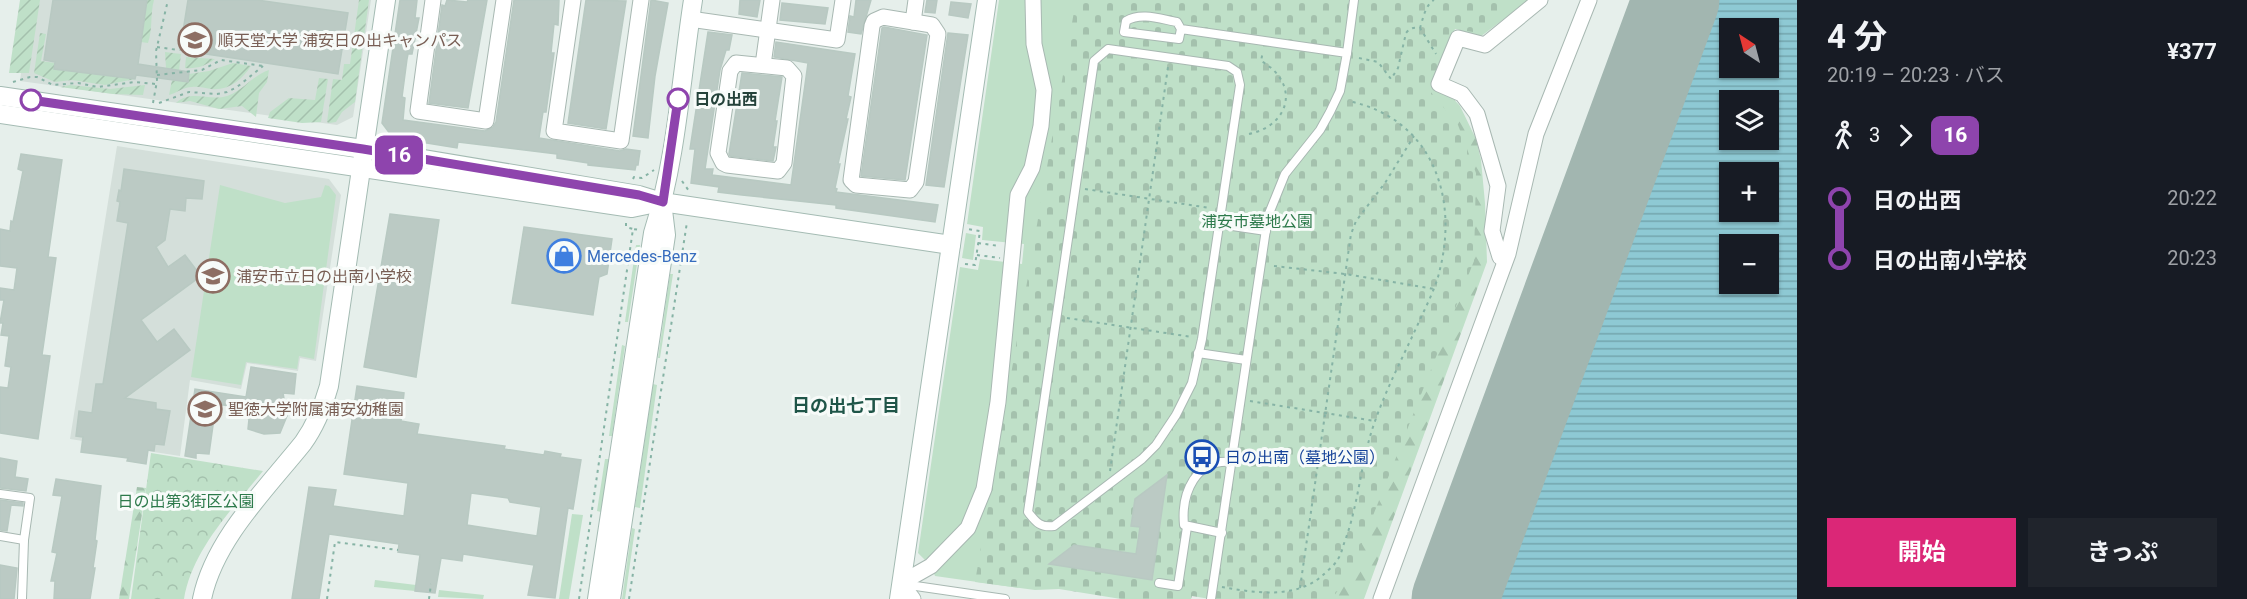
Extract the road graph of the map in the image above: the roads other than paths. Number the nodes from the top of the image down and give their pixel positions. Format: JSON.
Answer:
{"nodes":[{"id":1,"x":386,"y":0,"type":"edge"},
{"id":2,"x":434,"y":0,"type":"edge"},
{"id":3,"x":504,"y":0,"type":"edge"},
{"id":4,"x":573,"y":0,"type":"edge"},
{"id":5,"x":641,"y":0,"type":"edge"},
{"id":6,"x":693,"y":0,"type":"edge"},
{"id":7,"x":772,"y":0,"type":"edge"},
{"id":8,"x":843,"y":0,"type":"edge"},
{"id":9,"x":916,"y":0,"type":"edge"},
{"id":10,"x":987,"y":0,"type":"edge"},
{"id":11,"x":1033,"y":0,"type":"edge"},
{"id":12,"x":1354,"y":0,"type":"edge"},
{"id":13,"x":1540,"y":0,"type":"edge"},
{"id":14,"x":1589,"y":0,"type":"edge"},
{"id":15,"x":690,"y":19,"type":"junction"},
{"id":16,"x":913,"y":22,"type":"junction"},
{"id":17,"x":1180,"y":29,"type":"junction"},
{"id":18,"x":767,"y":31,"type":"junction"},
{"id":19,"x":1347,"y":53,"type":"junction"},
{"id":20,"x":763,"y":65,"type":"junction"},
{"id":21,"x":4,"y":90,"type":"edge"},
{"id":22,"x":0,"y":114,"type":"edge"},
{"id":23,"x":363,"y":149,"type":"junction"},
{"id":24,"x":361,"y":167,"type":"junction"},
{"id":25,"x":663,"y":202,"type":"junction"},
{"id":26,"x":1219,"y":224,"type":"junction"},
{"id":27,"x":1266,"y":231,"type":"junction"},
{"id":28,"x":951,"y":245,"type":"junction"},
{"id":29,"x":1500,"y":257,"type":"dead end"},
{"id":30,"x":1198,"y":354,"type":"junction"},
{"id":31,"x":1246,"y":360,"type":"junction"},
{"id":32,"x":1232,"y":462,"type":"junction"},
{"id":33,"x":0,"y":494,"type":"edge"},
{"id":34,"x":1187,"y":527,"type":"junction"},
{"id":35,"x":1221,"y":533,"type":"junction"},
{"id":36,"x":0,"y":536,"type":"edge"},
{"id":37,"x":24,"y":540,"type":"junction"},
{"id":38,"x":1159,"y":583,"type":"dead end"},
{"id":39,"x":900,"y":591,"type":"edge"},
{"id":40,"x":22,"y":599,"type":"edge"},
{"id":41,"x":202,"y":599,"type":"edge"},
{"id":42,"x":597,"y":599,"type":"edge"},
{"id":43,"x":611,"y":599,"type":"edge"},
{"id":44,"x":913,"y":599,"type":"edge"},
{"id":45,"x":1005,"y":599,"type":"edge"},
{"id":46,"x":1211,"y":599,"type":"edge"},
{"id":47,"x":1381,"y":599,"type":"edge"}],
"edges":[{"from":1,"to":23,"type":"street"},
{"from":2,"to":3,"type":"street"},
{"from":4,"to":5,"type":"street"},
{"from":6,"to":15,"type":"street"},
{"from":7,"to":18,"type":"street"},
{"from":8,"to":18,"type":"street"},
{"from":9,"to":16,"type":"street"},
{"from":10,"to":28,"type":"street"},
{"from":11,"to":39,"type":"street"},
{"from":12,"to":19,"type":"lane"},
{"from":13,"to":29,"type":"street"},
{"from":14,"to":47,"type":"street"},
{"from":15,"to":18,"type":"street"},
{"from":15,"to":25,"type":"street"},
{"from":16,"to":16,"type":"street"},
{"from":17,"to":17,"type":"lane"},
{"from":17,"to":19,"type":"lane"},
{"from":18,"to":20,"type":"street"},
{"from":19,"to":27,"type":"lane"},
{"from":20,"to":20,"type":"street"},
{"from":21,"to":23,"type":"street"},
{"from":22,"to":24,"type":"street"},
{"from":23,"to":24,"type":"street"},
{"from":23,"to":25,"type":"street"},
{"from":24,"to":25,"type":"street"},
{"from":24,"to":41,"type":"street"},
{"from":25,"to":28,"type":"street"},
{"from":25,"to":42,"type":"street"},
{"from":25,"to":43,"type":"street"},
{"from":26,"to":27,"type":"lane"},
{"from":26,"to":30,"type":"lane"},
{"from":26,"to":30,"type":"lane"},
{"from":27,"to":31,"type":"lane"},
{"from":28,"to":39,"type":"street"},
{"from":30,"to":31,"type":"lane"},
{"from":31,"to":32,"type":"lane"},
{"from":32,"to":34,"type":"lane"},
{"from":32,"to":35,"type":"lane"},
{"from":33,"to":37,"type":"lane"},
{"from":34,"to":35,"type":"lane"},
{"from":34,"to":38,"type":"lane"},
{"from":35,"to":46,"type":"lane"},
{"from":36,"to":37,"type":"lane"},
{"from":37,"to":40,"type":"lane"},
{"from":39,"to":44,"type":"street"},
{"from":39,"to":45,"type":"lane"}]}
